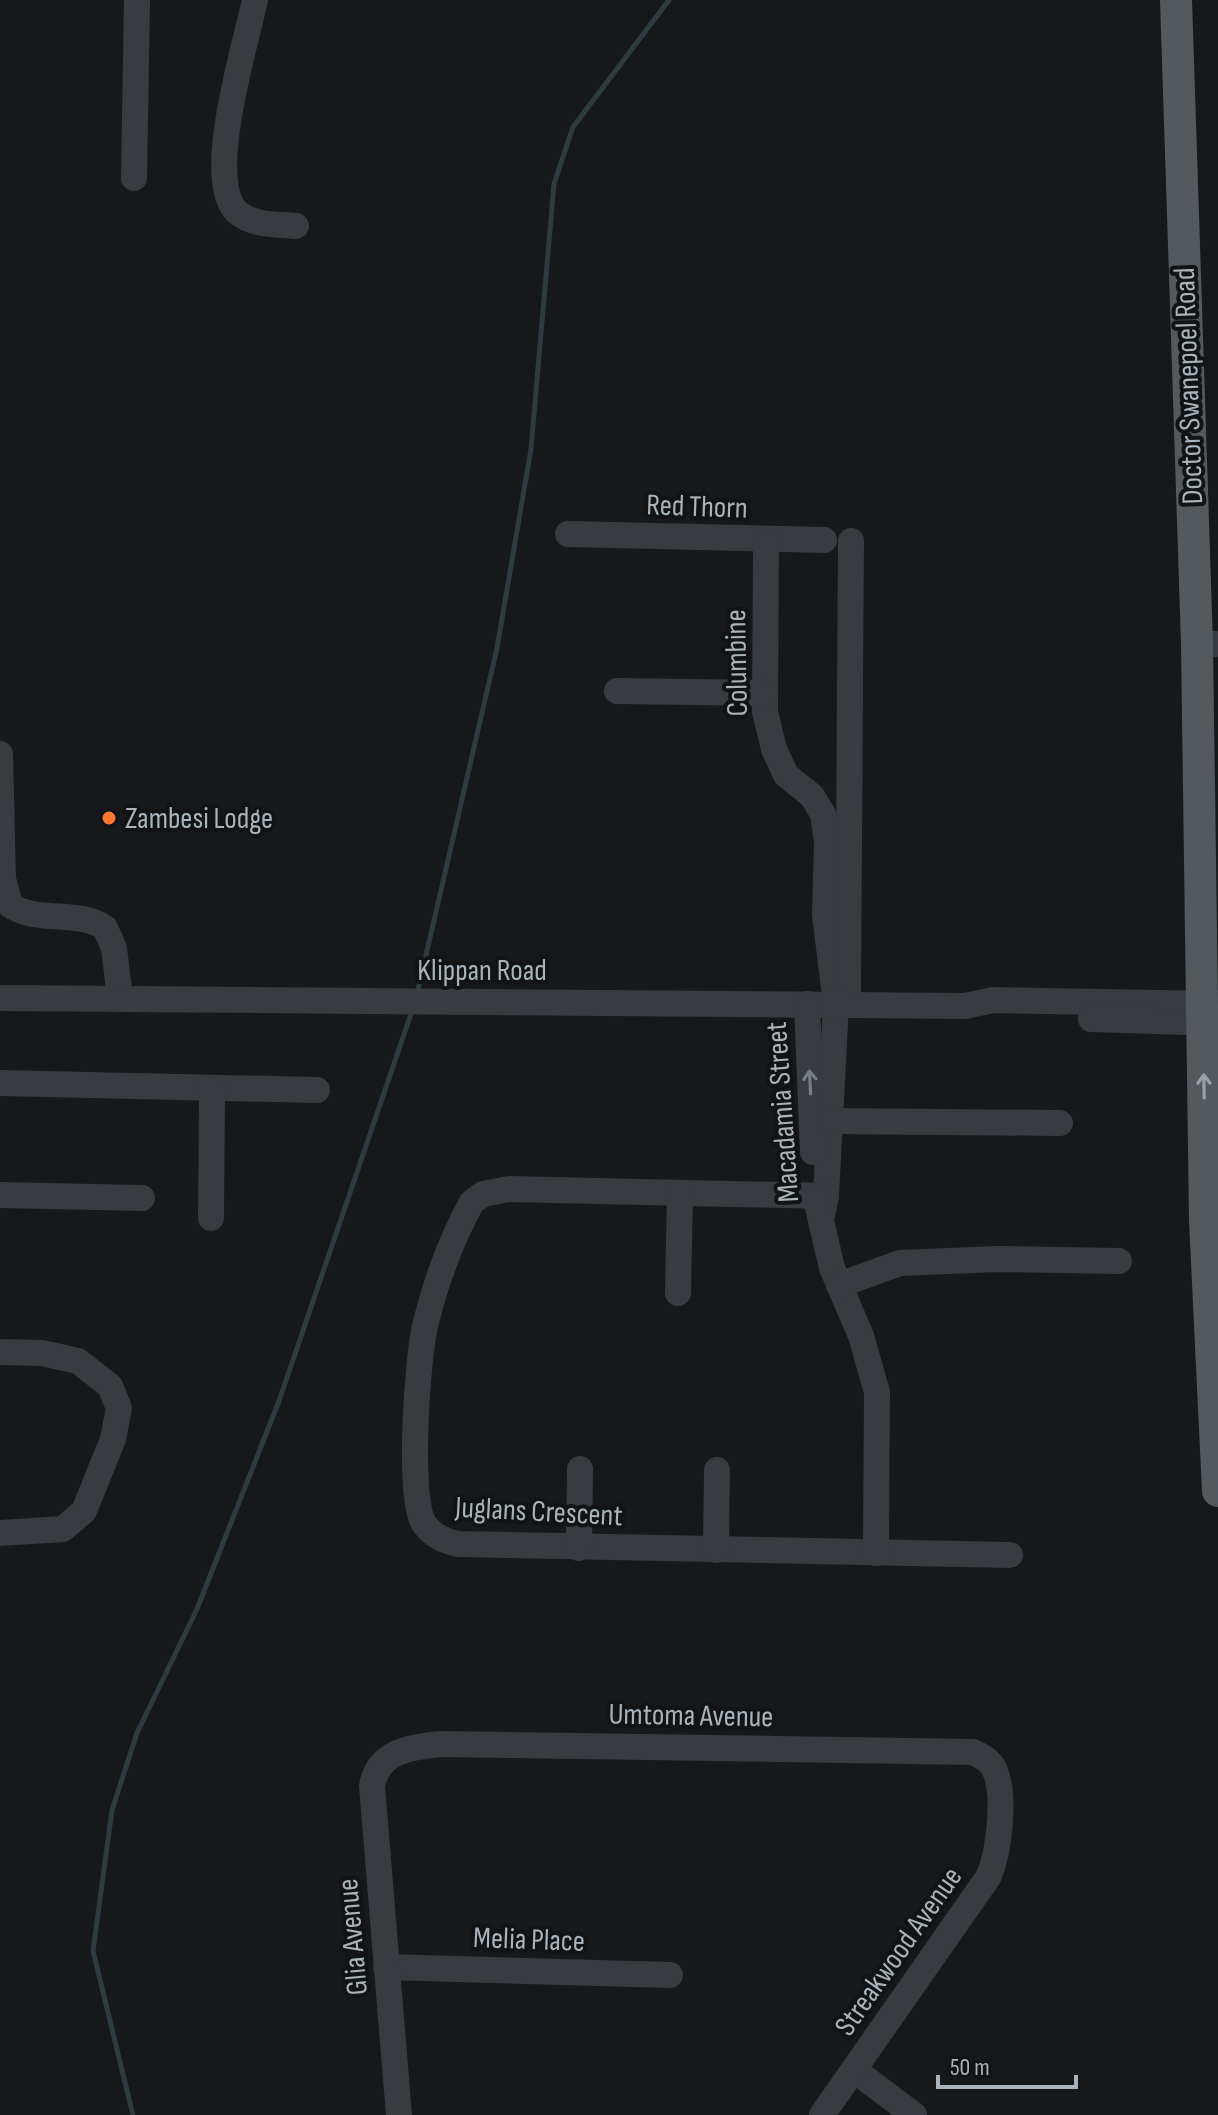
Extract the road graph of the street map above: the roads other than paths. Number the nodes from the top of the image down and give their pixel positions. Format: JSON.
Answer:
{"nodes":[{"id":1,"x":137,"y":0,"type":"edge"},
{"id":2,"x":255,"y":0,"type":"edge"},
{"id":3,"x":1176,"y":0,"type":"edge"},
{"id":4,"x":1191,"y":0,"type":"edge"},
{"id":5,"x":134,"y":178,"type":"dead end"},
{"id":6,"x":296,"y":226,"type":"dead end"},
{"id":7,"x":568,"y":534,"type":"dead end"},
{"id":8,"x":766,"y":540,"type":"junction"},
{"id":9,"x":824,"y":540,"type":"dead end"},
{"id":10,"x":851,"y":541,"type":"dead end"},
{"id":11,"x":1208,"y":644,"type":"edge"},
{"id":12,"x":617,"y":691,"type":"dead end"},
{"id":13,"x":765,"y":693,"type":"junction"},
{"id":14,"x":0,"y":754,"type":"edge"},
{"id":15,"x":1218,"y":969,"type":"edge"},
{"id":16,"x":0,"y":998,"type":"edge"},
{"id":17,"x":120,"y":999,"type":"junction"},
{"id":18,"x":807,"y":1004,"type":"junction"},
{"id":19,"x":842,"y":1004,"type":"junction"},
{"id":20,"x":1210,"y":1014,"type":"edge"},
{"id":21,"x":0,"y":1083,"type":"edge"},
{"id":22,"x":212,"y":1089,"type":"junction"},
{"id":23,"x":317,"y":1090,"type":"dead end"},
{"id":24,"x":830,"y":1121,"type":"junction"},
{"id":25,"x":1060,"y":1123,"type":"dead end"},
{"id":26,"x":680,"y":1193,"type":"junction"},
{"id":27,"x":0,"y":1195,"type":"edge"},
{"id":28,"x":142,"y":1198,"type":"dead end"},
{"id":29,"x":821,"y":1203,"type":"junction"},
{"id":30,"x":211,"y":1218,"type":"dead end"},
{"id":31,"x":1119,"y":1261,"type":"dead end"},
{"id":32,"x":839,"y":1285,"type":"junction"},
{"id":33,"x":678,"y":1293,"type":"dead end"},
{"id":34,"x":0,"y":1352,"type":"edge"},
{"id":35,"x":580,"y":1469,"type":"dead end"},
{"id":36,"x":717,"y":1470,"type":"dead end"},
{"id":37,"x":1218,"y":1491,"type":"edge"},
{"id":38,"x":0,"y":1533,"type":"edge"},
{"id":39,"x":579,"y":1548,"type":"junction"},
{"id":40,"x":716,"y":1550,"type":"junction"},
{"id":41,"x":876,"y":1553,"type":"junction"},
{"id":42,"x":1010,"y":1555,"type":"dead end"},
{"id":43,"x":386,"y":1758,"type":"joint"},
{"id":44,"x":993,"y":1767,"type":"joint"},
{"id":45,"x":386,"y":1967,"type":"junction"},
{"id":46,"x":670,"y":1975,"type":"dead end"},
{"id":47,"x":854,"y":2070,"type":"junction"},
{"id":48,"x":399,"y":2115,"type":"edge"},
{"id":49,"x":822,"y":2115,"type":"edge"},
{"id":50,"x":914,"y":2115,"type":"edge"}],
"edges":[{"from":1,"to":5,"type":"street"},
{"from":2,"to":6,"type":"street"},
{"from":3,"to":11,"type":"main road","name":"Doctor Swanepoel Road"},
{"from":4,"to":11,"type":"main road","name":"Doctor Swanepoel Road"},
{"from":7,"to":8,"type":"street","name":"Red Thorn"},
{"from":8,"to":9,"type":"street","name":"Red Thorn"},
{"from":8,"to":13,"type":"street","name":"Columbine"},
{"from":10,"to":19,"type":"street"},
{"from":11,"to":15,"type":"main road","name":"Doctor Swanepoel Road"},
{"from":11,"to":20,"type":"main road","name":"Doctor Swanepoel Road"},
{"from":12,"to":13,"type":"street"},
{"from":13,"to":19,"type":"street","name":"Columbine"},
{"from":14,"to":17,"type":"street"},
{"from":16,"to":17,"type":"street","name":"Klippan Road"},
{"from":17,"to":18,"type":"street","name":"Klippan Road"},
{"from":18,"to":19,"type":"street","name":"Klippan Road"},
{"from":29,"to":18,"type":"street","name":"Macadamia Street","one_way":true},
{"from":19,"to":20,"type":"street","name":"Klippan Road"},
{"from":19,"to":24,"type":"street","name":"Macadamia Street"},
{"from":37,"to":20,"type":"main road","name":"Doctor Swanepoel Road","one_way":true},
{"from":21,"to":22,"type":"street"},
{"from":22,"to":23,"type":"street"},
{"from":22,"to":30,"type":"street"},
{"from":24,"to":25,"type":"street"},
{"from":24,"to":29,"type":"street","name":"Macadamia Street"},
{"from":26,"to":29,"type":"street","name":"Juglans Crescent"},
{"from":26,"to":33,"type":"street"},
{"from":26,"to":39,"type":"street","name":"Juglans Crescent"},
{"from":27,"to":28,"type":"street"},
{"from":29,"to":32,"type":"street","name":"Macadamia Street"},
{"from":31,"to":32,"type":"street"},
{"from":32,"to":41,"type":"street","name":"Macadamia Street"},
{"from":34,"to":38,"type":"street"},
{"from":35,"to":39,"type":"street"},
{"from":36,"to":40,"type":"street"},
{"from":39,"to":40,"type":"street","name":"Juglans Crescent"},
{"from":40,"to":41,"type":"street","name":"Juglans Crescent"},
{"from":41,"to":42,"type":"street","name":"Juglans Crescent"},
{"from":43,"to":44,"type":"street","name":"Umtoma Avenue"},
{"from":43,"to":45,"type":"street","name":"Glia Avenue"},
{"from":44,"to":47,"type":"street","name":"Streakwood Avenue"},
{"from":45,"to":46,"type":"street","name":"Melia Place"},
{"from":45,"to":48,"type":"street","name":"Glia Avenue"},
{"from":47,"to":49,"type":"street","name":"Streakwood Avenue"},
{"from":47,"to":50,"type":"street"}]}
